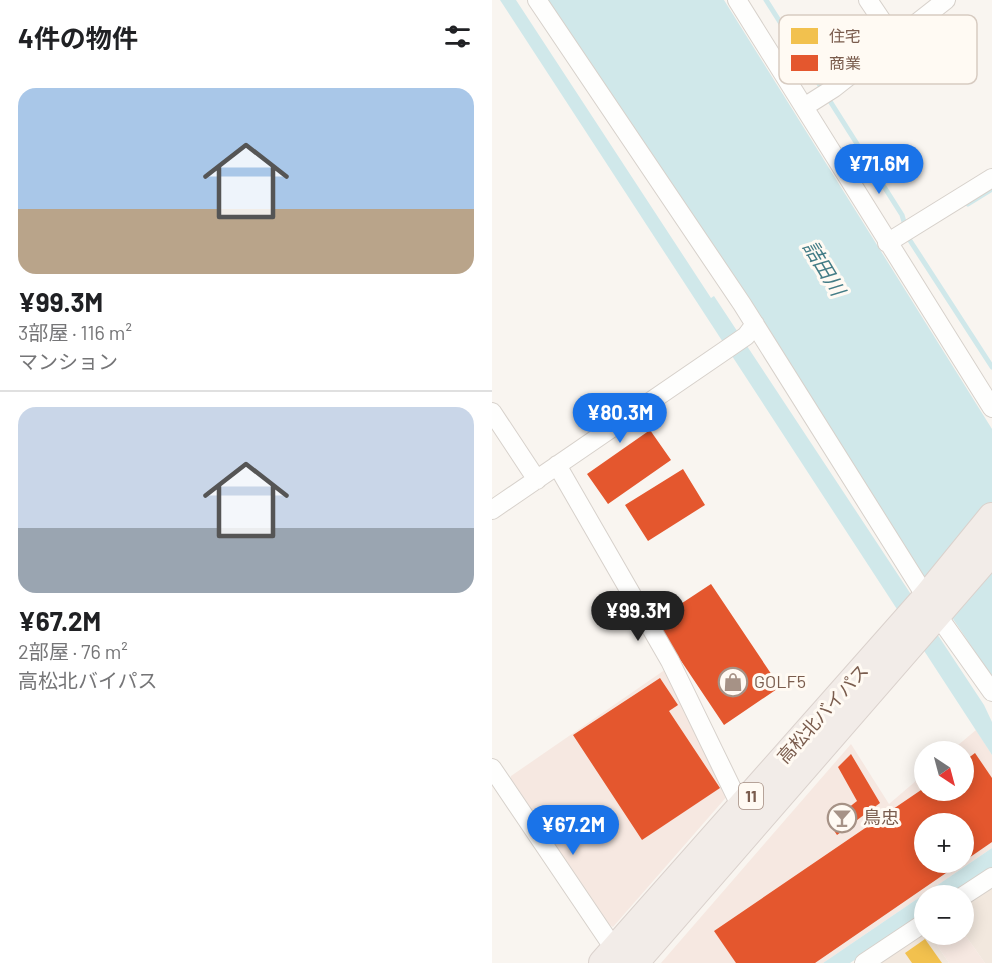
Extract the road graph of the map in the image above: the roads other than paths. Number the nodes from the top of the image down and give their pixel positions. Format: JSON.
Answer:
{"nodes":[{"id":1,"x":537,"y":0,"type":"edge"},
{"id":2,"x":737,"y":0,"type":"edge"},
{"id":3,"x":868,"y":0,"type":"edge"},
{"id":4,"x":946,"y":0,"type":"edge"},
{"id":5,"x":878,"y":15,"type":"edge"},
{"id":6,"x":927,"y":15,"type":"edge"},
{"id":7,"x":779,"y":60,"type":"edge"},
{"id":8,"x":796,"y":84,"type":"edge"},
{"id":9,"x":839,"y":84,"type":"edge"},
{"id":10,"x":810,"y":104,"type":"junction"},
{"id":11,"x":992,"y":178,"type":"edge"},
{"id":12,"x":892,"y":240,"type":"junction"},
{"id":13,"x":750,"y":330,"type":"junction"},
{"id":14,"x":992,"y":408,"type":"edge"},
{"id":15,"x":492,"y":412,"type":"edge"},
{"id":16,"x":557,"y":465,"type":"junction"},
{"id":17,"x":537,"y":480,"type":"junction"},
{"id":18,"x":492,"y":510,"type":"edge"},
{"id":19,"x":992,"y":517,"type":"edge"},
{"id":20,"x":992,"y":551,"type":"edge"},
{"id":21,"x":932,"y":607,"type":"junction"},
{"id":22,"x":905,"y":638,"type":"junction"},
{"id":23,"x":992,"y":692,"type":"edge"},
{"id":24,"x":492,"y":768,"type":"edge"},
{"id":25,"x":741,"y":807,"type":"junction"},
{"id":26,"x":992,"y":877,"type":"edge"},
{"id":27,"x":974,"y":889,"type":"edge"},
{"id":28,"x":914,"y":930,"type":"edge"},
{"id":29,"x":619,"y":960,"type":"edge"},
{"id":30,"x":864,"y":963,"type":"edge"}],
"edges":[{"from":1,"to":13,"type":"street"},
{"from":2,"to":7,"type":"street"},
{"from":3,"to":5,"type":"street"},
{"from":4,"to":6,"type":"street"},
{"from":8,"to":10,"type":"street"},
{"from":9,"to":10,"type":"street"},
{"from":10,"to":12,"type":"street"},
{"from":11,"to":12,"type":"street"},
{"from":12,"to":14,"type":"street"},
{"from":13,"to":16,"type":"street"},
{"from":13,"to":21,"type":"street"},
{"from":15,"to":17,"type":"street"},
{"from":16,"to":17,"type":"street"},
{"from":16,"to":25,"type":"street"},
{"from":17,"to":18,"type":"street"},
{"from":19,"to":21,"type":"highway","name":"高松北バイパス","number":"11"},
{"from":20,"to":21,"type":"highway","name":"高松北バイパス","number":"11"},
{"from":21,"to":22,"type":"highway","name":"高松北バイパス","number":"11"},
{"from":21,"to":23,"type":"street"},
{"from":22,"to":25,"type":"highway","name":"高松北バイパス","number":"11"},
{"from":22,"to":29,"type":"highway","name":"高松北バイパス","number":"11"},
{"from":24,"to":29,"type":"street"},
{"from":25,"to":29,"type":"highway","name":"高松北バイパス","number":"11"},
{"from":26,"to":27,"type":"street"},
{"from":28,"to":30,"type":"street"}]}
